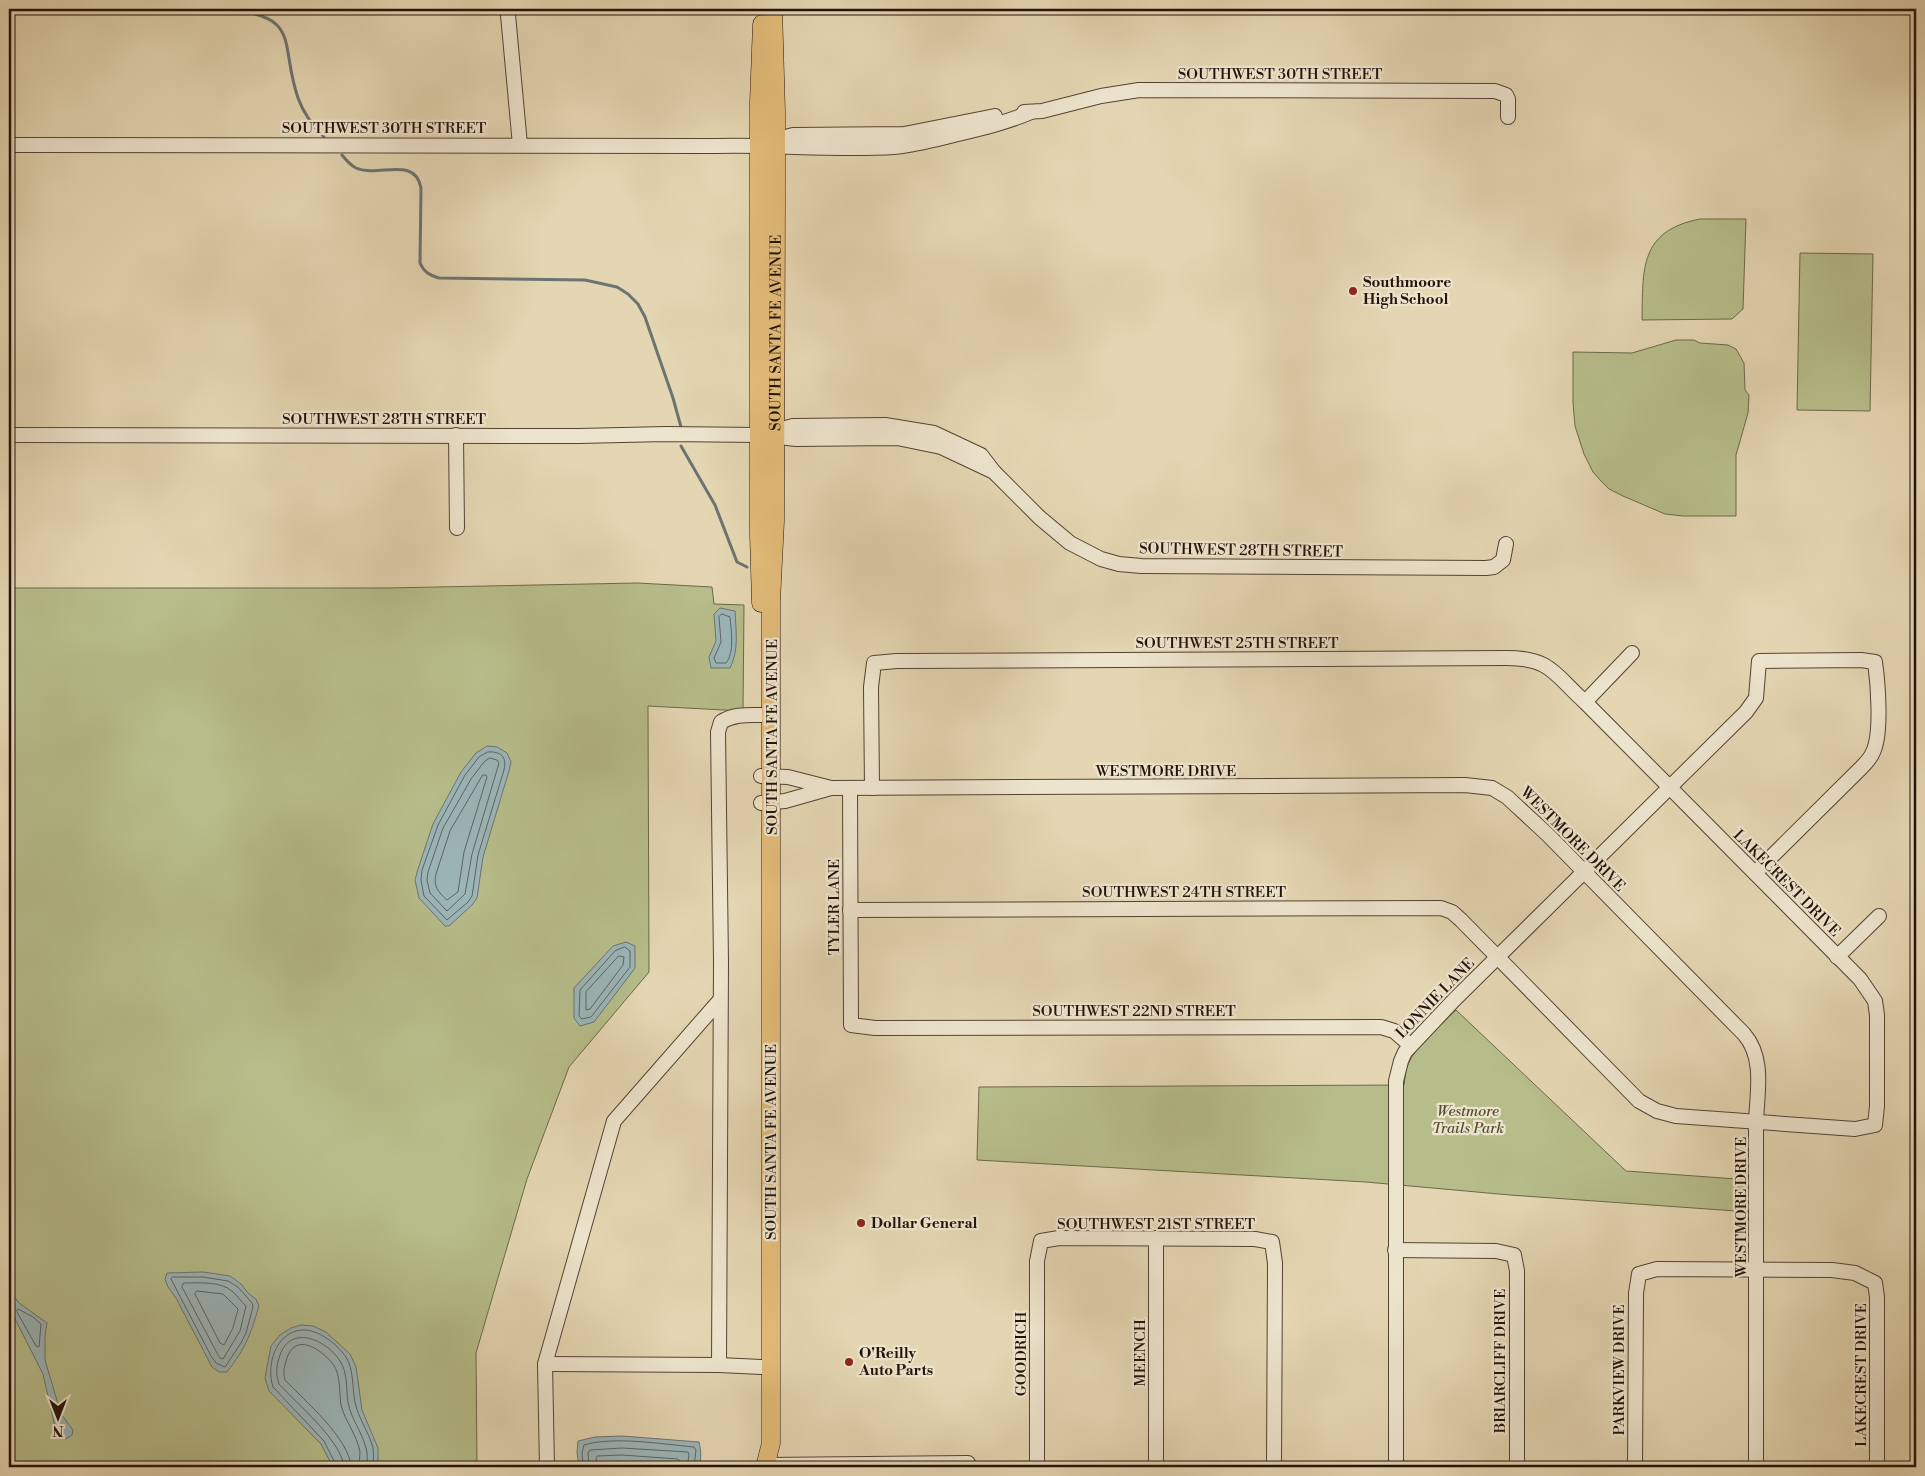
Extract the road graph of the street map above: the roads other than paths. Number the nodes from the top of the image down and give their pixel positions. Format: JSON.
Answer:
{"nodes":[{"id":1,"x":762,"y":9,"type":"edge"},
{"id":2,"x":773,"y":9,"type":"edge"},
{"id":3,"x":508,"y":15,"type":"dead end"},
{"id":4,"x":1508,"y":118,"type":"dead end"},
{"id":5,"x":770,"y":143,"type":"junction"},
{"id":6,"x":9,"y":145,"type":"edge"},
{"id":7,"x":520,"y":145,"type":"junction"},
{"id":8,"x":9,"y":435,"type":"edge"},
{"id":9,"x":769,"y":435,"type":"junction"},
{"id":10,"x":456,"y":436,"type":"junction"},
{"id":11,"x":456,"y":528,"type":"dead end"},
{"id":12,"x":1506,"y":544,"type":"dead end"},
{"id":13,"x":1632,"y":653,"type":"dead end"},
{"id":14,"x":1585,"y":702,"type":"junction"},
{"id":15,"x":762,"y":715,"type":"junction"},
{"id":16,"x":767,"y":776,"type":"junction"},
{"id":17,"x":831,"y":788,"type":"junction"},
{"id":18,"x":850,"y":788,"type":"junction"},
{"id":19,"x":872,"y":788,"type":"junction"},
{"id":20,"x":1670,"y":788,"type":"junction"},
{"id":21,"x":767,"y":803,"type":"junction"},
{"id":22,"x":1584,"y":872,"type":"junction"},
{"id":23,"x":1755,"y":873,"type":"junction"},
{"id":24,"x":850,"y":910,"type":"junction"},
{"id":25,"x":1879,"y":916,"type":"dead end"},
{"id":26,"x":1838,"y":957,"type":"junction"},
{"id":27,"x":1498,"y":958,"type":"junction"},
{"id":28,"x":720,"y":1000,"type":"junction"},
{"id":29,"x":851,"y":1025,"type":"joint"},
{"id":30,"x":1410,"y":1045,"type":"junction"},
{"id":31,"x":1756,"y":1122,"type":"junction"},
{"id":32,"x":1875,"y":1125,"type":"joint"},
{"id":33,"x":1156,"y":1238,"type":"junction"},
{"id":34,"x":1041,"y":1242,"type":"joint"},
{"id":35,"x":1396,"y":1250,"type":"junction"},
{"id":36,"x":1757,"y":1269,"type":"junction"},
{"id":37,"x":545,"y":1364,"type":"junction"},
{"id":38,"x":719,"y":1365,"type":"junction"},
{"id":39,"x":761,"y":1366,"type":"junction"},
{"id":40,"x":765,"y":1466,"type":"edge"},
{"id":41,"x":804,"y":1466,"type":"edge"},
{"id":42,"x":547,"y":1467,"type":"edge"},
{"id":43,"x":968,"y":1467,"type":"edge"},
{"id":44,"x":1037,"y":1467,"type":"edge"},
{"id":45,"x":1156,"y":1467,"type":"edge"},
{"id":46,"x":1274,"y":1467,"type":"edge"},
{"id":47,"x":1396,"y":1467,"type":"edge"},
{"id":48,"x":1517,"y":1467,"type":"edge"},
{"id":49,"x":1635,"y":1467,"type":"edge"},
{"id":50,"x":1756,"y":1467,"type":"edge"},
{"id":51,"x":1877,"y":1467,"type":"edge"}],
"edges":[{"from":1,"to":5,"type":"main road","name":"SOUTH SANTA FE AVENUE"},
{"from":2,"to":5,"type":"main road","name":"SOUTH SANTA FE AVENUE"},
{"from":3,"to":7,"type":"street"},
{"from":4,"to":5,"type":"street","name":"SOUTHWEST 30TH STREET"},
{"from":5,"to":7,"type":"street","name":"SOUTHWEST 30TH STREET"},
{"from":5,"to":9,"type":"main road","name":"SOUTH SANTA FE AVENUE"},
{"from":6,"to":7,"type":"street","name":"SOUTHWEST 30TH STREET"},
{"from":8,"to":10,"type":"street","name":"SOUTHWEST 28TH STREET"},
{"from":9,"to":10,"type":"street","name":"SOUTHWEST 28TH STREET"},
{"from":9,"to":12,"type":"street","name":"SOUTHWEST 28TH STREET"},
{"from":9,"to":15,"type":"main road","name":"SOUTH SANTA FE AVENUE"},
{"from":9,"to":16,"type":"main road","name":"SOUTH SANTA FE AVENUE"},
{"from":10,"to":11,"type":"street"},
{"from":13,"to":14,"type":"street"},
{"from":14,"to":19,"type":"street","name":"SOUTHWEST 25TH STREET"},
{"from":14,"to":20,"type":"street","name":"LAKECREST DRIVE"},
{"from":15,"to":16,"type":"main road","name":"SOUTH SANTA FE AVENUE"},
{"from":15,"to":28,"type":"street"},
{"from":16,"to":17,"type":"street","name":"WESTMORE DRIVE"},
{"from":16,"to":21,"type":"main road","name":"SOUTH SANTA FE AVENUE"},
{"from":17,"to":18,"type":"street","name":"WESTMORE DRIVE"},
{"from":17,"to":21,"type":"street","name":"WESTMORE DRIVE"},
{"from":18,"to":19,"type":"street","name":"WESTMORE DRIVE"},
{"from":18,"to":24,"type":"street","name":"TYLER LANE"},
{"from":19,"to":22,"type":"street","name":"WESTMORE DRIVE"},
{"from":20,"to":22,"type":"street","name":"LONNIE LANE"},
{"from":20,"to":23,"type":"street","name":"LAKECREST DRIVE"},
{"from":20,"to":23,"type":"street","name":"LONNIE LANE"},
{"from":21,"to":39,"type":"main road","name":"SOUTH SANTA FE AVENUE"},
{"from":21,"to":40,"type":"main road","name":"SOUTH SANTA FE AVENUE"},
{"from":22,"to":27,"type":"street","name":"LONNIE LANE"},
{"from":22,"to":31,"type":"street","name":"WESTMORE DRIVE"},
{"from":23,"to":26,"type":"street","name":"LAKECREST DRIVE"},
{"from":24,"to":27,"type":"street","name":"SOUTHWEST 24TH STREET"},
{"from":24,"to":29,"type":"street","name":"TYLER LANE"},
{"from":25,"to":26,"type":"street"},
{"from":26,"to":32,"type":"street","name":"LAKECREST DRIVE"},
{"from":27,"to":30,"type":"street","name":"LONNIE LANE"},
{"from":27,"to":31,"type":"street","name":"SOUTHWEST 24TH STREET"},
{"from":28,"to":37,"type":"street"},
{"from":28,"to":38,"type":"street"},
{"from":29,"to":30,"type":"street","name":"SOUTHWEST 22ND STREET"},
{"from":30,"to":35,"type":"street","name":"LONNIE LANE"},
{"from":31,"to":32,"type":"street","name":"SOUTHWEST 24TH STREET"},
{"from":31,"to":36,"type":"street","name":"WESTMORE DRIVE"},
{"from":33,"to":34,"type":"street","name":"SOUTHWEST 21ST STREET"},
{"from":33,"to":45,"type":"street","name":"MEENCH"},
{"from":33,"to":46,"type":"street","name":"SOUTHWEST 21ST STREET"},
{"from":34,"to":44,"type":"street","name":"GOODRICH"},
{"from":35,"to":47,"type":"street","name":"LONNIE LANE"},
{"from":35,"to":48,"type":"street","name":"BRIARCLIFF DRIVE"},
{"from":36,"to":49,"type":"street","name":"PARKVIEW DRIVE"},
{"from":36,"to":50,"type":"street","name":"WESTMORE DRIVE"},
{"from":36,"to":51,"type":"street","name":"LAKECREST DRIVE"},
{"from":37,"to":38,"type":"street"},
{"from":37,"to":42,"type":"street"},
{"from":38,"to":39,"type":"street"},
{"from":39,"to":40,"type":"main road","name":"SOUTH SANTA FE AVENUE"},
{"from":40,"to":41,"type":"street"},
{"from":41,"to":43,"type":"street"}]}
